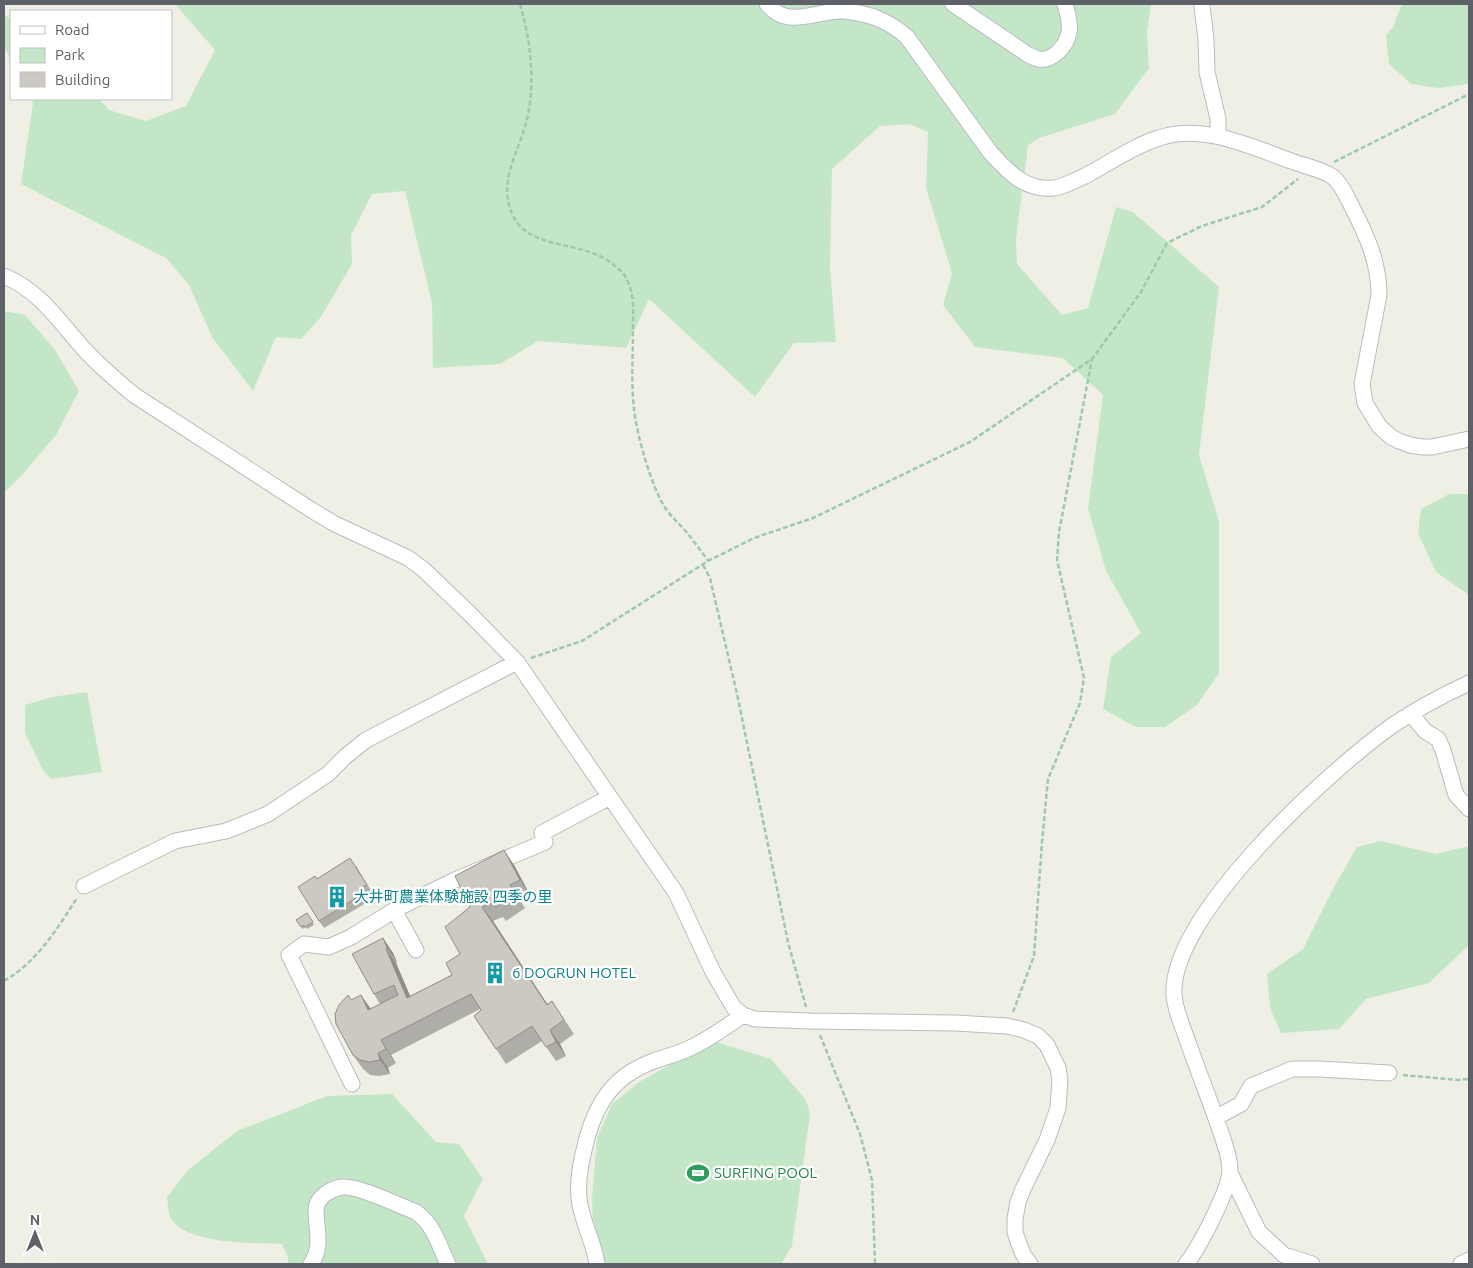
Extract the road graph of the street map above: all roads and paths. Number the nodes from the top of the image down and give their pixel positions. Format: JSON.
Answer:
{"nodes":[{"id":1,"x":520,"y":4,"type":"edge"},
{"id":2,"x":767,"y":4,"type":"edge"},
{"id":3,"x":954,"y":4,"type":"edge"},
{"id":4,"x":1065,"y":4,"type":"edge"},
{"id":5,"x":1202,"y":6,"type":"dead end"},
{"id":6,"x":1469,"y":94,"type":"edge"},
{"id":7,"x":1218,"y":135,"type":"junction"},
{"id":8,"x":1319,"y":171,"type":"junction"},
{"id":9,"x":4,"y":276,"type":"edge"},
{"id":10,"x":1092,"y":359,"type":"junction"},
{"id":11,"x":1469,"y":438,"type":"edge"},
{"id":12,"x":708,"y":562,"type":"junction"},
{"id":13,"x":703,"y":566,"type":"junction"},
{"id":14,"x":517,"y":662,"type":"junction"},
{"id":15,"x":1469,"y":683,"type":"edge"},
{"id":16,"x":1411,"y":714,"type":"junction"},
{"id":17,"x":610,"y":797,"type":"junction"},
{"id":18,"x":1469,"y":809,"type":"edge"},
{"id":19,"x":84,"y":886,"type":"joint"},
{"id":20,"x":394,"y":910,"type":"junction"},
{"id":21,"x":416,"y":950,"type":"dead end"},
{"id":22,"x":4,"y":981,"type":"edge"},
{"id":23,"x":742,"y":1015,"type":"junction"},
{"id":24,"x":813,"y":1021,"type":"junction"},
{"id":25,"x":1007,"y":1026,"type":"junction"},
{"id":26,"x":1389,"y":1073,"type":"joint"},
{"id":27,"x":1469,"y":1080,"type":"edge"},
{"id":28,"x":352,"y":1084,"type":"dead end"},
{"id":29,"x":1216,"y":1117,"type":"junction"},
{"id":30,"x":1230,"y":1174,"type":"junction"},
{"id":31,"x":1469,"y":1260,"type":"edge"},
{"id":32,"x":312,"y":1264,"type":"edge"},
{"id":33,"x":448,"y":1264,"type":"edge"},
{"id":34,"x":597,"y":1264,"type":"edge"},
{"id":35,"x":875,"y":1264,"type":"edge"},
{"id":36,"x":1030,"y":1264,"type":"edge"},
{"id":37,"x":1186,"y":1264,"type":"edge"},
{"id":38,"x":1312,"y":1264,"type":"edge"},
{"id":39,"x":1462,"y":1264,"type":"edge"}],
"edges":[{"from":1,"to":12,"type":"path"},
{"from":2,"to":7,"type":"street"},
{"from":3,"to":4,"type":"street"},
{"from":5,"to":7,"type":"street"},
{"from":6,"to":8,"type":"path"},
{"from":7,"to":8,"type":"street"},
{"from":8,"to":10,"type":"path"},
{"from":8,"to":11,"type":"street"},
{"from":9,"to":14,"type":"street"},
{"from":10,"to":12,"type":"path"},
{"from":10,"to":25,"type":"path"},
{"from":12,"to":13,"type":"path"},
{"from":13,"to":14,"type":"path"},
{"from":13,"to":24,"type":"path"},
{"from":14,"to":17,"type":"street"},
{"from":14,"to":19,"type":"street"},
{"from":15,"to":16,"type":"street"},
{"from":16,"to":18,"type":"street"},
{"from":16,"to":29,"type":"street"},
{"from":17,"to":20,"type":"street"},
{"from":17,"to":23,"type":"street"},
{"from":19,"to":22,"type":"path"},
{"from":20,"to":21,"type":"street"},
{"from":20,"to":28,"type":"street"},
{"from":23,"to":24,"type":"street"},
{"from":23,"to":34,"type":"street"},
{"from":24,"to":25,"type":"street"},
{"from":24,"to":35,"type":"path"},
{"from":25,"to":36,"type":"street"},
{"from":26,"to":27,"type":"path"},
{"from":26,"to":29,"type":"street"},
{"from":29,"to":30,"type":"street"},
{"from":30,"to":37,"type":"street"},
{"from":30,"to":38,"type":"street"},
{"from":31,"to":39,"type":"street"},
{"from":32,"to":33,"type":"street"}]}
